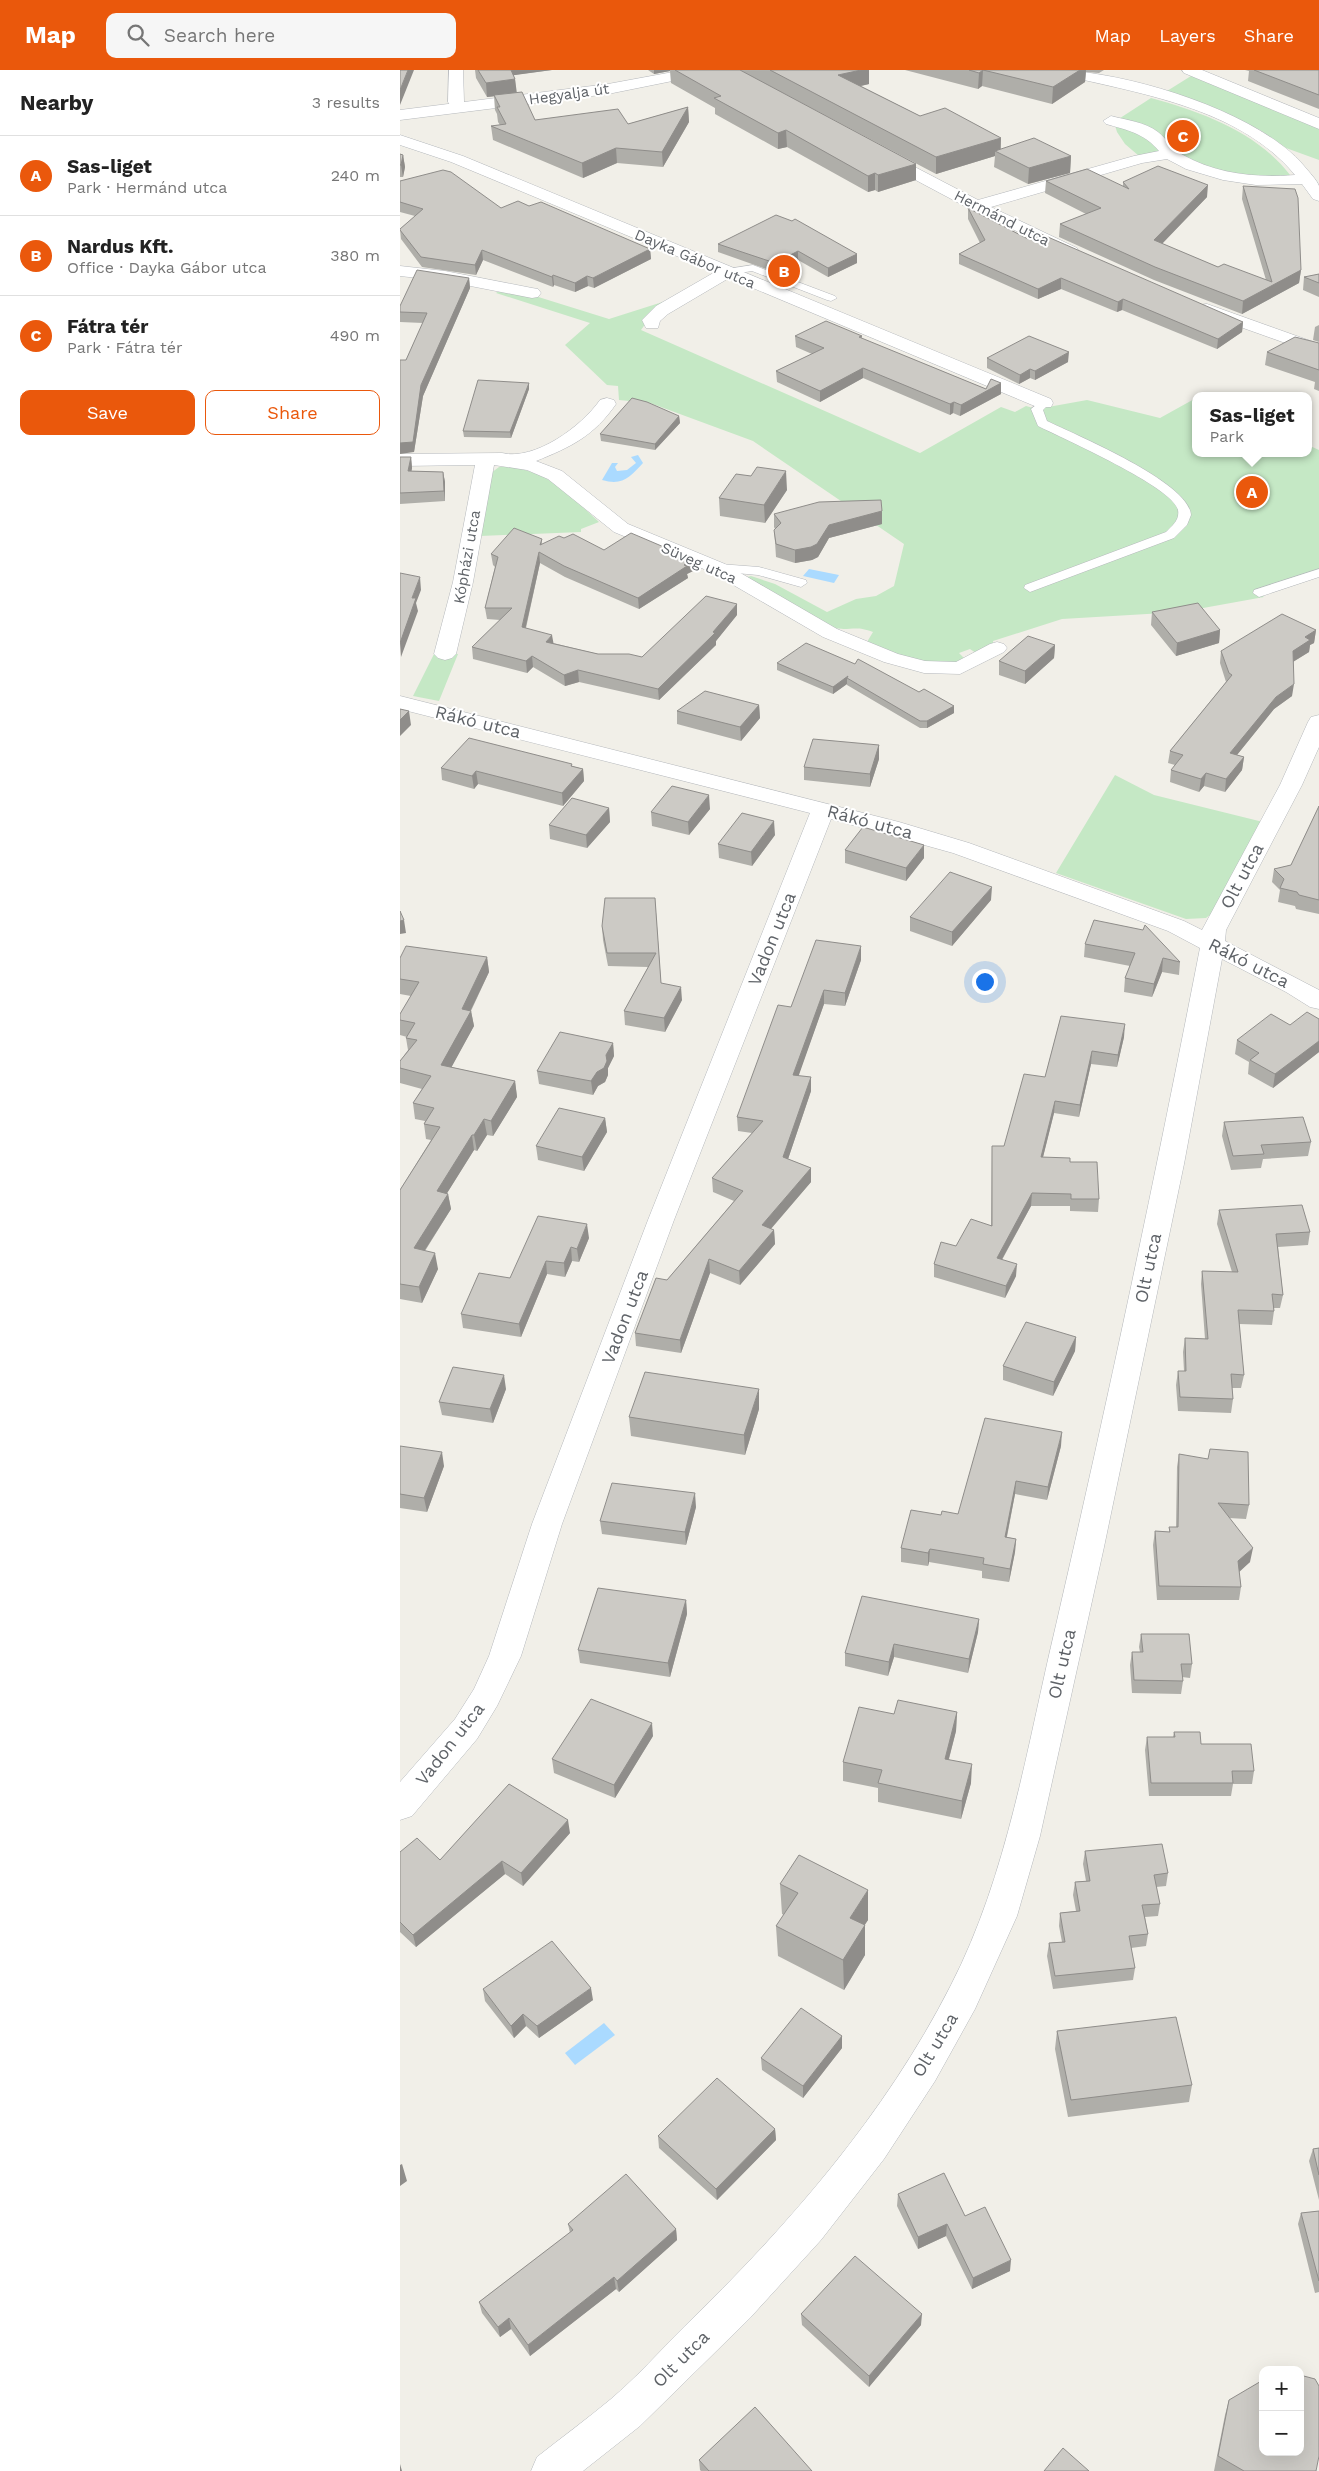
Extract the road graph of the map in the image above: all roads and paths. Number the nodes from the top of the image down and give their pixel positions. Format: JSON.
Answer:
{"nodes":[{"id":1,"x":456,"y":70,"type":"edge"},
{"id":2,"x":707,"y":70,"type":"edge"},
{"id":3,"x":1059,"y":70,"type":"edge"},
{"id":4,"x":1189,"y":70,"type":"edge"},
{"id":5,"x":460,"y":108,"type":"junction"},
{"id":6,"x":400,"y":115,"type":"edge"},
{"id":7,"x":1111,"y":121,"type":"dead end"},
{"id":8,"x":1319,"y":124,"type":"edge"},
{"id":9,"x":400,"y":140,"type":"edge"},
{"id":10,"x":872,"y":150,"type":"edge"},
{"id":11,"x":1169,"y":154,"type":"junction"},
{"id":12,"x":1306,"y":179,"type":"junction"},
{"id":13,"x":1319,"y":196,"type":"edge"},
{"id":14,"x":976,"y":206,"type":"junction"},
{"id":15,"x":1089,"y":260,"type":"edge"},
{"id":16,"x":400,"y":271,"type":"edge"},
{"id":17,"x":727,"y":272,"type":"junction"},
{"id":18,"x":532,"y":293,"type":"dead end"},
{"id":19,"x":831,"y":298,"type":"dead end"},
{"id":20,"x":1196,"y":304,"type":"edge"},
{"id":21,"x":652,"y":324,"type":"dead end"},
{"id":22,"x":1319,"y":350,"type":"edge"},
{"id":23,"x":1044,"y":403,"type":"joint"},
{"id":24,"x":608,"y":404,"type":"dead end"},
{"id":25,"x":486,"y":459,"type":"junction"},
{"id":26,"x":400,"y":460,"type":"edge"},
{"id":27,"x":518,"y":462,"type":"junction"},
{"id":28,"x":719,"y":568,"type":"junction"},
{"id":29,"x":1319,"y":573,"type":"edge"},
{"id":30,"x":801,"y":583,"type":"dead end"},
{"id":31,"x":1030,"y":588,"type":"dead end"},
{"id":32,"x":1259,"y":593,"type":"dead end"},
{"id":33,"x":997,"y":648,"type":"dead end"},
{"id":34,"x":445,"y":654,"type":"dead end"},
{"id":35,"x":400,"y":702,"type":"edge"},
{"id":36,"x":1319,"y":722,"type":"edge"},
{"id":37,"x":823,"y":810,"type":"junction"},
{"id":38,"x":1213,"y":944,"type":"junction"},
{"id":39,"x":1319,"y":1001,"type":"edge"},
{"id":40,"x":400,"y":1806,"type":"edge"},
{"id":41,"x":550,"y":2471,"type":"edge"}],
"edges":[{"from":1,"to":5,"type":"street"},
{"from":2,"to":5,"type":"street","name":"Hegyalja út"},
{"from":3,"to":12,"type":"street"},
{"from":4,"to":8,"type":"street"},
{"from":5,"to":6,"type":"street","name":"Hegyalja út"},
{"from":7,"to":11,"type":"street"},
{"from":9,"to":17,"type":"street","name":"Dayka Gábor utca"},
{"from":10,"to":14,"type":"street","name":"Hermánd utca"},
{"from":11,"to":12,"type":"street"},
{"from":11,"to":14,"type":"street"},
{"from":12,"to":13,"type":"street"},
{"from":14,"to":15,"type":"street","name":"Hermánd utca"},
{"from":16,"to":18,"type":"street"},
{"from":17,"to":19,"type":"lane"},
{"from":17,"to":21,"type":"street"},
{"from":17,"to":23,"type":"street","name":"Dayka Gábor utca"},
{"from":20,"to":22,"type":"street"},
{"from":23,"to":31,"type":"lane"},
{"from":24,"to":27,"type":"street"},
{"from":25,"to":26,"type":"street","name":"Süveg utca"},
{"from":25,"to":27,"type":"street","name":"Süveg utca"},
{"from":25,"to":34,"type":"street","name":"Kópházi utca"},
{"from":27,"to":28,"type":"street","name":"Süveg utca"},
{"from":28,"to":30,"type":"lane"},
{"from":28,"to":33,"type":"street","name":"Süveg utca"},
{"from":29,"to":32,"type":"lane"},
{"from":35,"to":37,"type":"street","name":"Rákó utca"},
{"from":36,"to":38,"type":"street","name":"Olt utca"},
{"from":37,"to":38,"type":"street","name":"Rákó utca"},
{"from":37,"to":40,"type":"street","name":"Vadon utca"},
{"from":38,"to":39,"type":"street","name":"Rákó utca"},
{"from":38,"to":41,"type":"street","name":"Olt utca"}]}
